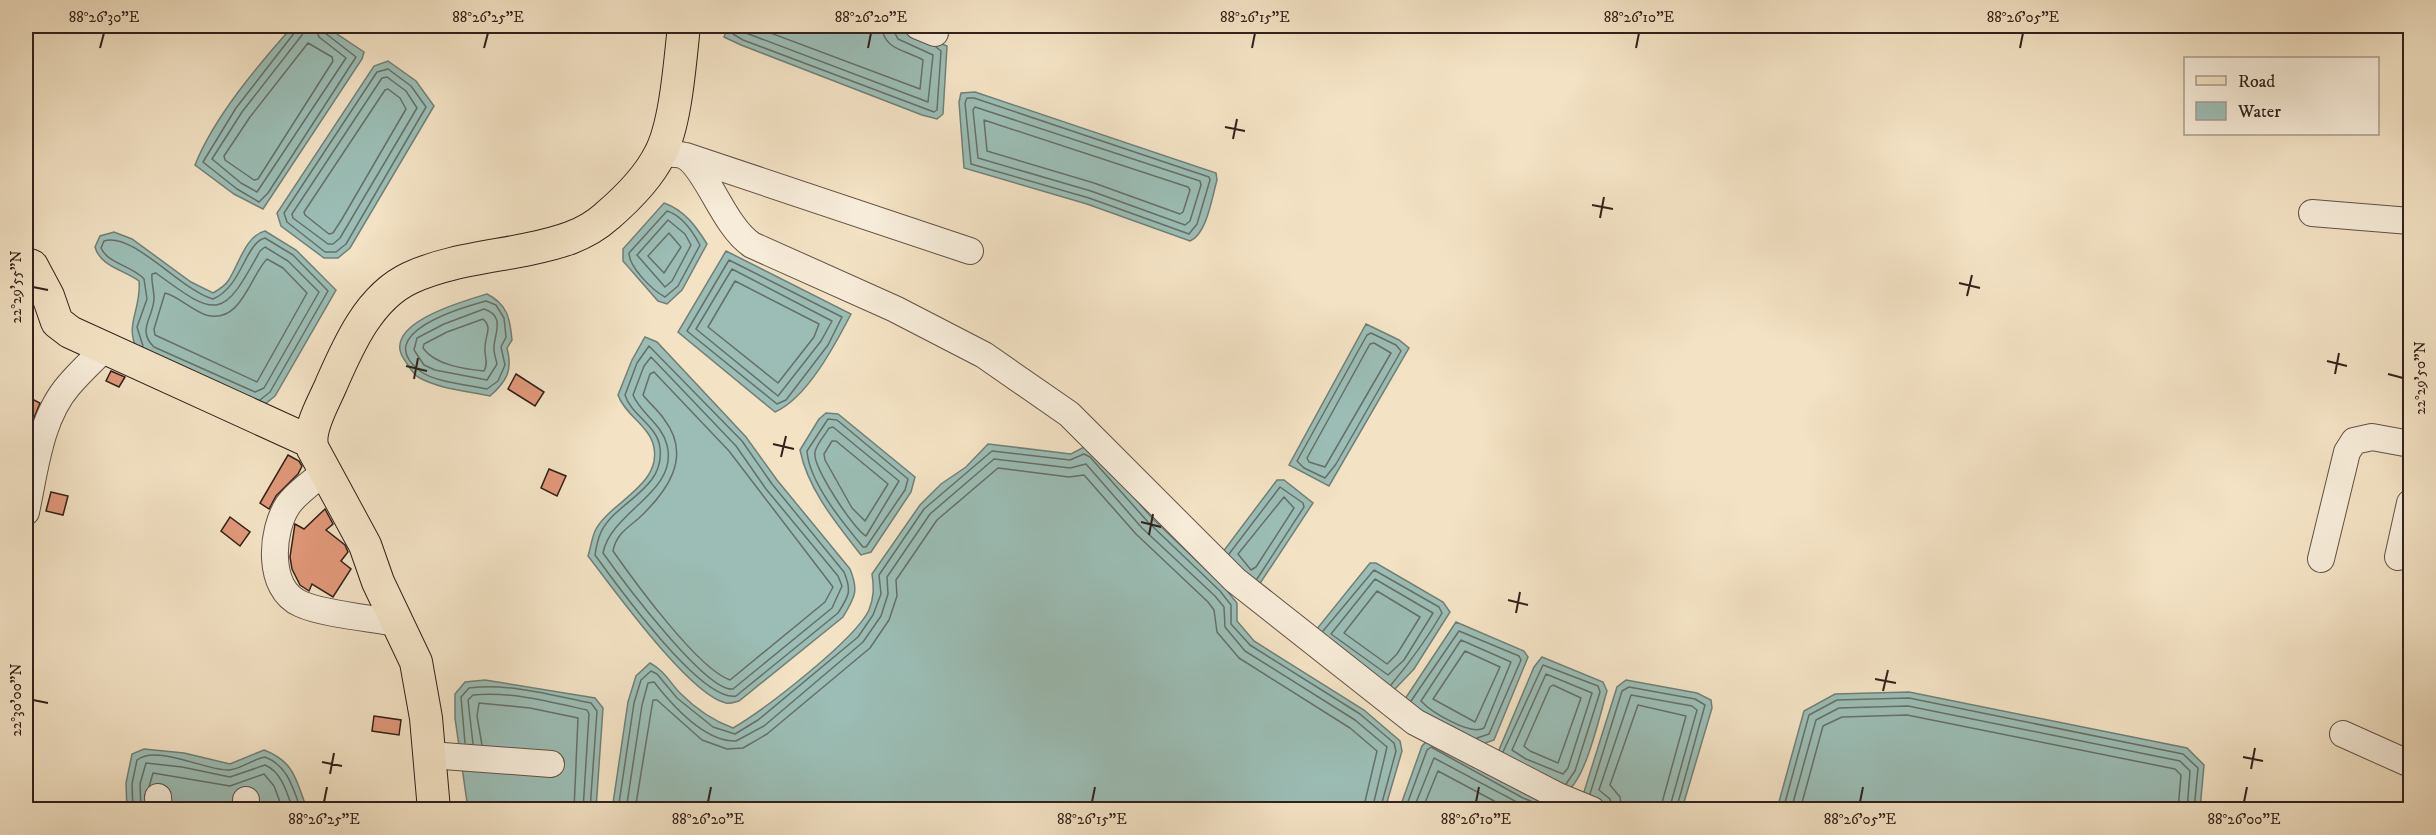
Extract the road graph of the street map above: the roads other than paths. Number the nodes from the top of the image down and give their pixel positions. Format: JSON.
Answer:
{"nodes":[{"id":1,"x":684,"y":26,"type":"edge"},
{"id":2,"x":673,"y":155,"type":"junction"},
{"id":3,"x":2312,"y":213,"type":"dead end"},
{"id":4,"x":2410,"y":221,"type":"edge"},
{"id":5,"x":970,"y":251,"type":"dead end"},
{"id":6,"x":26,"y":264,"type":"edge"},
{"id":7,"x":105,"y":348,"type":"junction"},
{"id":8,"x":311,"y":442,"type":"junction"},
{"id":9,"x":2410,"y":444,"type":"edge"},
{"id":10,"x":326,"y":471,"type":"junction"},
{"id":11,"x":2410,"y":503,"type":"edge"},
{"id":12,"x":26,"y":512,"type":"edge"},
{"id":13,"x":2398,"y":557,"type":"dead end"},
{"id":14,"x":2321,"y":559,"type":"dead end"},
{"id":15,"x":396,"y":622,"type":"junction"},
{"id":16,"x":2343,"y":734,"type":"dead end"},
{"id":17,"x":430,"y":755,"type":"junction"},
{"id":18,"x":551,"y":764,"type":"dead end"},
{"id":19,"x":2410,"y":764,"type":"edge"},
{"id":20,"x":434,"y":810,"type":"edge"},
{"id":21,"x":1592,"y":810,"type":"edge"}],
"edges":[{"from":1,"to":2,"type":"main road"},
{"from":2,"to":5,"type":"street"},
{"from":2,"to":8,"type":"main road"},
{"from":2,"to":21,"type":"street"},
{"from":3,"to":4,"type":"street"},
{"from":6,"to":7,"type":"main road"},
{"from":7,"to":8,"type":"main road"},
{"from":7,"to":12,"type":"street"},
{"from":8,"to":10,"type":"main road"},
{"from":9,"to":14,"type":"street"},
{"from":10,"to":15,"type":"main road"},
{"from":10,"to":15,"type":"street"},
{"from":11,"to":13,"type":"street"},
{"from":15,"to":17,"type":"main road"},
{"from":16,"to":19,"type":"street"},
{"from":17,"to":18,"type":"street"},
{"from":17,"to":20,"type":"main road"}]}
